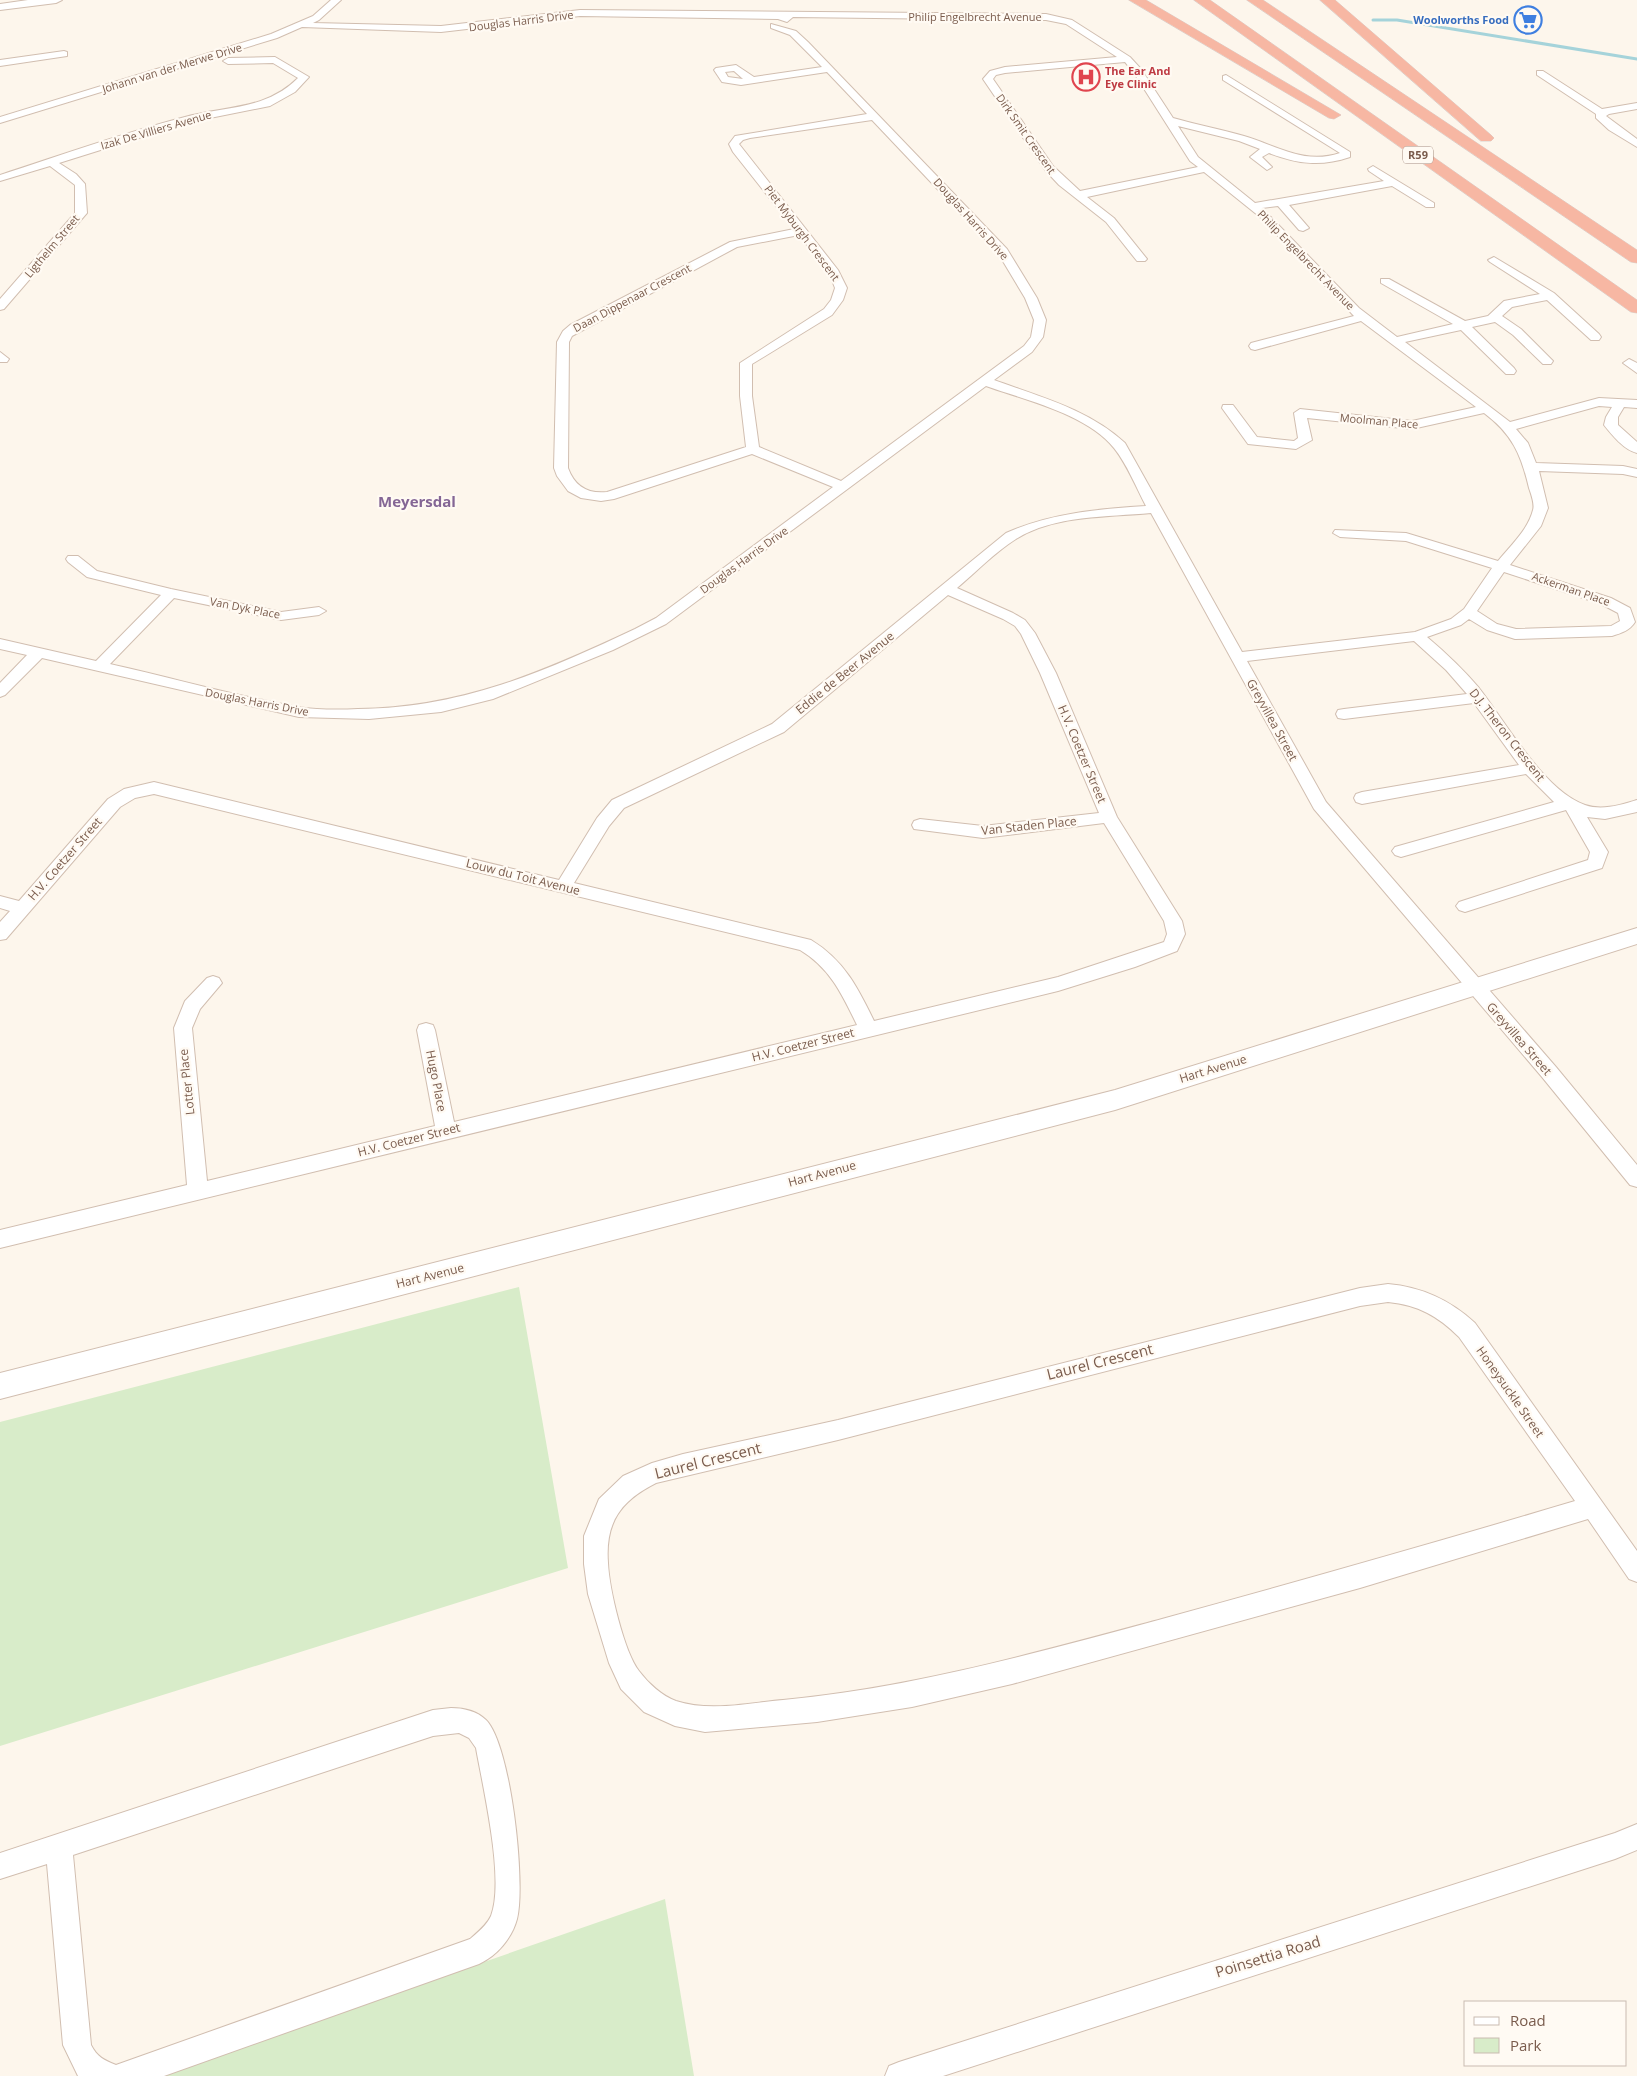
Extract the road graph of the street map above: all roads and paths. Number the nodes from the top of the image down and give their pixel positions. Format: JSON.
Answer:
{"nodes":[{"id":1,"x":7,"y":0,"type":"edge"},
{"id":2,"x":56,"y":0,"type":"edge"},
{"id":3,"x":336,"y":0,"type":"edge"},
{"id":4,"x":1136,"y":0,"type":"edge"},
{"id":5,"x":1201,"y":0,"type":"edge"},
{"id":6,"x":1254,"y":0,"type":"edge"},
{"id":7,"x":1327,"y":0,"type":"edge"},
{"id":8,"x":0,"y":1,"type":"edge"},
{"id":9,"x":0,"y":7,"type":"edge"},
{"id":10,"x":812,"y":16,"type":"junction"},
{"id":11,"x":770,"y":20,"type":"junction"},
{"id":12,"x":303,"y":25,"type":"junction"},
{"id":13,"x":789,"y":26,"type":"junction"},
{"id":14,"x":64,"y":54,"type":"dead end"},
{"id":15,"x":213,"y":56,"type":"junction"},
{"id":16,"x":1127,"y":59,"type":"junction"},
{"id":17,"x":0,"y":63,"type":"edge"},
{"id":18,"x":830,"y":69,"type":"junction"},
{"id":19,"x":1540,"y":73,"type":"dead end"},
{"id":20,"x":1226,"y":78,"type":"dead end"},
{"id":21,"x":750,"y":80,"type":"dead end"},
{"id":22,"x":1637,"y":106,"type":"edge"},
{"id":23,"x":1602,"y":113,"type":"junction"},
{"id":24,"x":875,"y":116,"type":"junction"},
{"id":25,"x":1167,"y":117,"type":"junction"},
{"id":26,"x":0,"y":120,"type":"edge"},
{"id":27,"x":1346,"y":123,"type":"dead end"},
{"id":28,"x":1363,"y":133,"type":"dead end"},
{"id":29,"x":1637,"y":144,"type":"edge"},
{"id":30,"x":1268,"y":149,"type":"junction"},
{"id":31,"x":51,"y":162,"type":"junction"},
{"id":32,"x":1267,"y":167,"type":"dead end"},
{"id":33,"x":1205,"y":169,"type":"junction"},
{"id":34,"x":1373,"y":169,"type":"dead end"},
{"id":35,"x":0,"y":178,"type":"edge"},
{"id":36,"x":1394,"y":182,"type":"junction"},
{"id":37,"x":1369,"y":186,"type":"junction"},
{"id":38,"x":1380,"y":194,"type":"dead end"},
{"id":39,"x":1079,"y":195,"type":"junction"},
{"id":40,"x":1284,"y":204,"type":"junction"},
{"id":41,"x":1430,"y":205,"type":"dead end"},
{"id":42,"x":1257,"y":208,"type":"junction"},
{"id":43,"x":1508,"y":217,"type":"junction"},
{"id":44,"x":1303,"y":228,"type":"dead end"},
{"id":45,"x":802,"y":231,"type":"junction"},
{"id":46,"x":1637,"y":248,"type":"edge"},
{"id":47,"x":1637,"y":258,"type":"edge"},
{"id":48,"x":1141,"y":259,"type":"dead end"},
{"id":49,"x":1494,"y":260,"type":"dead end"},
{"id":50,"x":1385,"y":282,"type":"dead end"},
{"id":51,"x":1550,"y":296,"type":"junction"},
{"id":52,"x":0,"y":306,"type":"edge"},
{"id":53,"x":1637,"y":308,"type":"edge"},
{"id":54,"x":1495,"y":316,"type":"junction"},
{"id":55,"x":1364,"y":317,"type":"junction"},
{"id":56,"x":1463,"y":325,"type":"junction"},
{"id":57,"x":1595,"y":337,"type":"dead end"},
{"id":58,"x":1395,"y":341,"type":"junction"},
{"id":59,"x":1255,"y":346,"type":"dead end"},
{"id":60,"x":1547,"y":361,"type":"dead end"},
{"id":61,"x":1510,"y":371,"type":"dead end"},
{"id":62,"x":986,"y":382,"type":"junction"},
{"id":63,"x":1620,"y":403,"type":"junction"},
{"id":64,"x":1637,"y":404,"type":"edge"},
{"id":65,"x":1228,"y":408,"type":"dead end"},
{"id":66,"x":1486,"y":409,"type":"junction"},
{"id":67,"x":1508,"y":427,"type":"junction"},
{"id":68,"x":753,"y":449,"type":"junction"},
{"id":69,"x":1637,"y":449,"type":"edge"},
{"id":70,"x":1531,"y":468,"type":"junction"},
{"id":71,"x":1637,"y":473,"type":"edge"},
{"id":72,"x":844,"y":487,"type":"junction"},
{"id":73,"x":1155,"y":509,"type":"junction"},
{"id":74,"x":1340,"y":533,"type":"dead end"},
{"id":75,"x":73,"y":559,"type":"dead end"},
{"id":76,"x":1501,"y":566,"type":"junction"},
{"id":77,"x":947,"y":589,"type":"junction"},
{"id":78,"x":172,"y":593,"type":"junction"},
{"id":79,"x":319,"y":611,"type":"dead end"},
{"id":80,"x":1469,"y":612,"type":"junction"},
{"id":81,"x":1417,"y":636,"type":"junction"},
{"id":82,"x":0,"y":644,"type":"edge"},
{"id":83,"x":38,"y":653,"type":"junction"},
{"id":84,"x":1238,"y":657,"type":"junction"},
{"id":85,"x":99,"y":667,"type":"junction"},
{"id":86,"x":0,"y":692,"type":"edge"},
{"id":87,"x":1478,"y":698,"type":"junction"},
{"id":88,"x":1344,"y":714,"type":"dead end"},
{"id":89,"x":1531,"y":768,"type":"junction"},
{"id":90,"x":136,"y":791,"type":"joint"},
{"id":91,"x":1362,"y":798,"type":"dead end"},
{"id":92,"x":1570,"y":805,"type":"junction"},
{"id":93,"x":1637,"y":806,"type":"edge"},
{"id":94,"x":1109,"y":817,"type":"junction"},
{"id":95,"x":920,"y":825,"type":"dead end"},
{"id":96,"x":1401,"y":851,"type":"dead end"},
{"id":97,"x":564,"y":886,"type":"junction"},
{"id":98,"x":0,"y":902,"type":"edge"},
{"id":99,"x":1465,"y":906,"type":"dead end"},
{"id":100,"x":23,"y":908,"type":"junction"},
{"id":101,"x":0,"y":934,"type":"edge"},
{"id":102,"x":1637,"y":936,"type":"edge"},
{"id":103,"x":212,"y":983,"type":"dead end"},
{"id":104,"x":1470,"y":988,"type":"junction"},
{"id":105,"x":868,"y":1029,"type":"junction"},
{"id":106,"x":426,"y":1030,"type":"dead end"},
{"id":107,"x":446,"y":1131,"type":"junction"},
{"id":108,"x":1637,"y":1179,"type":"edge"},
{"id":109,"x":198,"y":1191,"type":"junction"},
{"id":110,"x":0,"y":1239,"type":"edge"},
{"id":111,"x":1411,"y":1295,"type":"joint"},
{"id":112,"x":0,"y":1386,"type":"edge"},
{"id":113,"x":1592,"y":1508,"type":"junction"},
{"id":114,"x":1637,"y":1571,"type":"edge"},
{"id":115,"x":1360,"y":1576,"type":"joint"},
{"id":116,"x":1637,"y":1837,"type":"edge"},
{"id":117,"x":59,"y":1848,"type":"junction"},
{"id":118,"x":0,"y":1866,"type":"edge"},
{"id":119,"x":108,"y":2076,"type":"edge"},
{"id":120,"x":124,"y":2076,"type":"edge"},
{"id":121,"x":898,"y":2076,"type":"edge"}],
"edges":[{"from":1,"to":8,"type":"street"},
{"from":2,"to":9,"type":"street"},
{"from":3,"to":12,"type":"street","name":"Johann van der Merwe Drive"},
{"from":4,"to":27,"type":"highway"},
{"from":5,"to":43,"type":"highway","number":"R59"},
{"from":6,"to":47,"type":"highway"},
{"from":7,"to":46,"type":"highway"},
{"from":10,"to":11,"type":"street"},
{"from":10,"to":13,"type":"street"},
{"from":10,"to":16,"type":"street","name":"Philip Engelbrecht Avenue"},
{"from":11,"to":12,"type":"street","name":"Douglas Harris Drive"},
{"from":11,"to":13,"type":"street","name":"Douglas Harris Drive"},
{"from":12,"to":15,"type":"street","name":"Johann van der Merwe Drive"},
{"from":13,"to":18,"type":"street","name":"Douglas Harris Drive"},
{"from":14,"to":17,"type":"street"},
{"from":15,"to":26,"type":"street","name":"Johann van der Merwe Drive"},
{"from":15,"to":31,"type":"street","name":"Izak De Villiers Avenue"},
{"from":16,"to":25,"type":"street","name":"Philip Engelbrecht Avenue"},
{"from":16,"to":39,"type":"street","name":"Dirk Smit Crescent"},
{"from":18,"to":21,"type":"street"},
{"from":18,"to":24,"type":"street","name":"Douglas Harris Drive"},
{"from":19,"to":23,"type":"street"},
{"from":20,"to":30,"type":"street"},
{"from":22,"to":23,"type":"street"},
{"from":23,"to":29,"type":"street"},
{"from":24,"to":45,"type":"street","name":"Piet Myburgh Crescent"},
{"from":24,"to":62,"type":"street","name":"Douglas Harris Drive"},
{"from":25,"to":30,"type":"street"},
{"from":25,"to":33,"type":"street","name":"Philip Engelbrecht Avenue"},
{"from":28,"to":43,"type":"highway"},
{"from":30,"to":32,"type":"street"},
{"from":31,"to":35,"type":"street","name":"Izak De Villiers Avenue"},
{"from":31,"to":52,"type":"street","name":"Ligthelm Street"},
{"from":33,"to":39,"type":"street"},
{"from":33,"to":42,"type":"street","name":"Philip Engelbrecht Avenue"},
{"from":34,"to":36,"type":"street"},
{"from":36,"to":37,"type":"street"},
{"from":36,"to":41,"type":"street"},
{"from":37,"to":38,"type":"street"},
{"from":37,"to":40,"type":"street"},
{"from":39,"to":48,"type":"street"},
{"from":40,"to":42,"type":"street"},
{"from":40,"to":44,"type":"street"},
{"from":42,"to":55,"type":"street","name":"Philip Engelbrecht Avenue"},
{"from":43,"to":53,"type":"highway","number":"R59"},
{"from":45,"to":68,"type":"street","name":"Piet Myburgh Crescent"},
{"from":45,"to":68,"type":"street","name":"Daan Dippenaar Crescent"},
{"from":49,"to":51,"type":"street"},
{"from":50,"to":56,"type":"street"},
{"from":51,"to":54,"type":"street"},
{"from":51,"to":57,"type":"street"},
{"from":54,"to":56,"type":"street"},
{"from":54,"to":60,"type":"street"},
{"from":55,"to":58,"type":"street","name":"Philip Engelbrecht Avenue"},
{"from":55,"to":59,"type":"street"},
{"from":56,"to":58,"type":"street"},
{"from":56,"to":61,"type":"street"},
{"from":58,"to":66,"type":"street","name":"Philip Engelbrecht Avenue"},
{"from":62,"to":72,"type":"street","name":"Douglas Harris Drive"},
{"from":62,"to":73,"type":"street","name":"Greyvillea Street"},
{"from":63,"to":64,"type":"street"},
{"from":63,"to":67,"type":"street"},
{"from":63,"to":69,"type":"street"},
{"from":65,"to":66,"type":"street","name":"Moolman Place"},
{"from":66,"to":67,"type":"street","name":"Philip Engelbrecht Avenue"},
{"from":67,"to":70,"type":"street","name":"Philip Engelbrecht Avenue"},
{"from":68,"to":72,"type":"street"},
{"from":70,"to":71,"type":"street"},
{"from":70,"to":76,"type":"street","name":"Philip Engelbrecht Avenue"},
{"from":72,"to":85,"type":"street","name":"Douglas Harris Drive"},
{"from":73,"to":77,"type":"street","name":"Eddie de Beer Avenue"},
{"from":73,"to":84,"type":"street","name":"Greyvillea Street"},
{"from":74,"to":76,"type":"street","name":"Ackerman Place"},
{"from":75,"to":78,"type":"street","name":"Van Dyk Place"},
{"from":76,"to":80,"type":"street","name":"Philip Engelbrecht Avenue"},
{"from":76,"to":80,"type":"street","name":"Ackerman Place"},
{"from":77,"to":94,"type":"street","name":"H.V. Coetzer Street"},
{"from":77,"to":97,"type":"street","name":"Eddie de Beer Avenue"},
{"from":78,"to":79,"type":"street","name":"Van Dyk Place"},
{"from":78,"to":85,"type":"street"},
{"from":80,"to":81,"type":"street","name":"Philip Engelbrecht Avenue"},
{"from":81,"to":84,"type":"street","name":"Philip Engelbrecht Avenue"},
{"from":81,"to":87,"type":"street","name":"D.J. Theron Crescent"},
{"from":82,"to":83,"type":"street","name":"Douglas Harris Drive"},
{"from":83,"to":85,"type":"street","name":"Douglas Harris Drive"},
{"from":83,"to":86,"type":"street"},
{"from":84,"to":104,"type":"street","name":"Greyvillea Street"},
{"from":87,"to":88,"type":"street"},
{"from":87,"to":89,"type":"street","name":"D.J. Theron Crescent"},
{"from":89,"to":91,"type":"street"},
{"from":89,"to":92,"type":"street","name":"D.J. Theron Crescent"},
{"from":90,"to":97,"type":"street","name":"Louw du Toit Avenue"},
{"from":90,"to":100,"type":"street","name":"H.V. Coetzer Street"},
{"from":92,"to":93,"type":"street","name":"D.J. Theron Crescent"},
{"from":92,"to":96,"type":"street"},
{"from":92,"to":99,"type":"street"},
{"from":94,"to":95,"type":"street","name":"Van Staden Place"},
{"from":94,"to":105,"type":"street","name":"H.V. Coetzer Street"},
{"from":97,"to":105,"type":"street","name":"Louw du Toit Avenue"},
{"from":98,"to":100,"type":"street"},
{"from":100,"to":101,"type":"street","name":"H.V. Coetzer Street"},
{"from":102,"to":104,"type":"street","name":"Hart Avenue"},
{"from":103,"to":109,"type":"street","name":"Lotter Place"},
{"from":104,"to":108,"type":"street","name":"Greyvillea Street"},
{"from":104,"to":112,"type":"street","name":"Hart Avenue"},
{"from":105,"to":107,"type":"street","name":"H.V. Coetzer Street"},
{"from":106,"to":107,"type":"street","name":"Hugo Place"},
{"from":107,"to":109,"type":"street","name":"H.V. Coetzer Street"},
{"from":109,"to":110,"type":"street","name":"H.V. Coetzer Street"},
{"from":111,"to":113,"type":"street","name":"Honeysuckle Street"},
{"from":111,"to":115,"type":"street","name":"Laurel Crescent"},
{"from":113,"to":114,"type":"street","name":"Honeysuckle Street"},
{"from":113,"to":115,"type":"street"},
{"from":116,"to":121,"type":"street","name":"Poinsettia Road"},
{"from":117,"to":118,"type":"street"},
{"from":117,"to":119,"type":"street"},
{"from":117,"to":120,"type":"street"}]}
